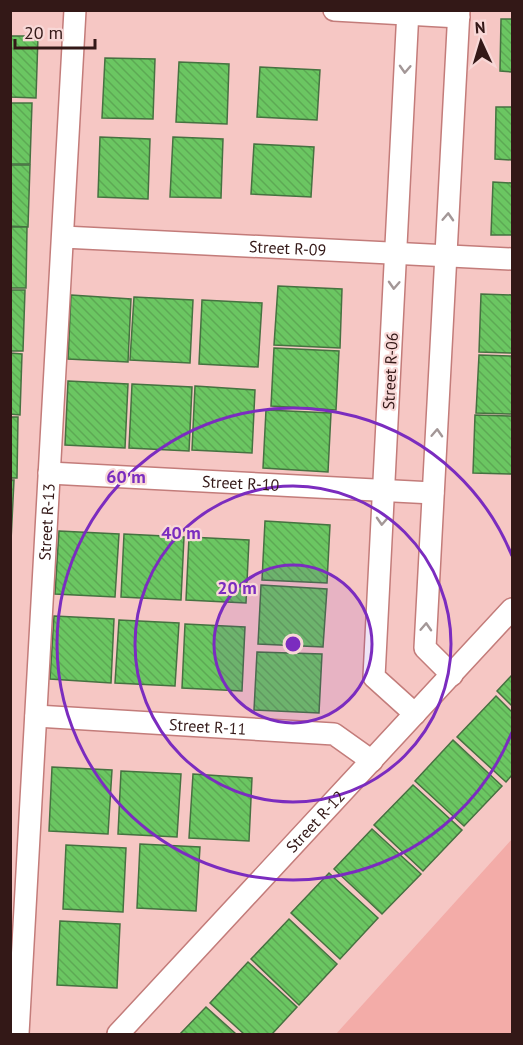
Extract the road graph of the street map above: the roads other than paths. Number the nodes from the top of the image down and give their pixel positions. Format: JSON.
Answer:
{"nodes":[{"id":1,"x":75,"y":10,"type":"edge"},
{"id":2,"x":334,"y":10,"type":"edge"},
{"id":3,"x":408,"y":13,"type":"edge"},
{"id":4,"x":459,"y":14,"type":"edge"},
{"id":5,"x":63,"y":237,"type":"junction"},
{"id":6,"x":396,"y":253,"type":"junction"},
{"id":7,"x":446,"y":256,"type":"junction"},
{"id":8,"x":513,"y":259,"type":"edge"},
{"id":9,"x":49,"y":473,"type":"junction"},
{"id":10,"x":384,"y":491,"type":"junction"},
{"id":11,"x":433,"y":493,"type":"junction"},
{"id":12,"x":513,"y":609,"type":"edge"},
{"id":13,"x":452,"y":675,"type":"junction"},
{"id":14,"x":415,"y":714,"type":"junction"},
{"id":15,"x":36,"y":716,"type":"junction"},
{"id":16,"x":372,"y":761,"type":"junction"},
{"id":17,"x":18,"y":1035,"type":"edge"},
{"id":18,"x":118,"y":1035,"type":"edge"}],
"edges":[{"from":1,"to":5,"type":"street","name":"Street R-13"},
{"from":2,"to":3,"type":"street"},
{"from":3,"to":4,"type":"street"},
{"from":3,"to":6,"type":"street","name":"Street R-06","one_way":true},
{"from":7,"to":4,"type":"street","one_way":true},
{"from":5,"to":6,"type":"street","name":"Street R-09"},
{"from":5,"to":9,"type":"street","name":"Street R-13"},
{"from":6,"to":7,"type":"street","name":"Street R-09"},
{"from":6,"to":10,"type":"street","name":"Street R-06","one_way":true},
{"from":7,"to":8,"type":"street","name":"Street R-09"},
{"from":11,"to":7,"type":"street","one_way":true},
{"from":9,"to":10,"type":"street","name":"Street R-10"},
{"from":9,"to":15,"type":"street","name":"Street R-13"},
{"from":10,"to":11,"type":"street","name":"Street R-10"},
{"from":10,"to":14,"type":"street","name":"Street R-06","one_way":true},
{"from":13,"to":11,"type":"street","one_way":true},
{"from":12,"to":13,"type":"street","name":"Street R-12"},
{"from":13,"to":14,"type":"street","name":"Street R-12"},
{"from":14,"to":16,"type":"street","name":"Street R-12"},
{"from":15,"to":16,"type":"street","name":"Street R-11"},
{"from":15,"to":17,"type":"street","name":"Street R-13"},
{"from":16,"to":18,"type":"street","name":"Street R-12"}]}
